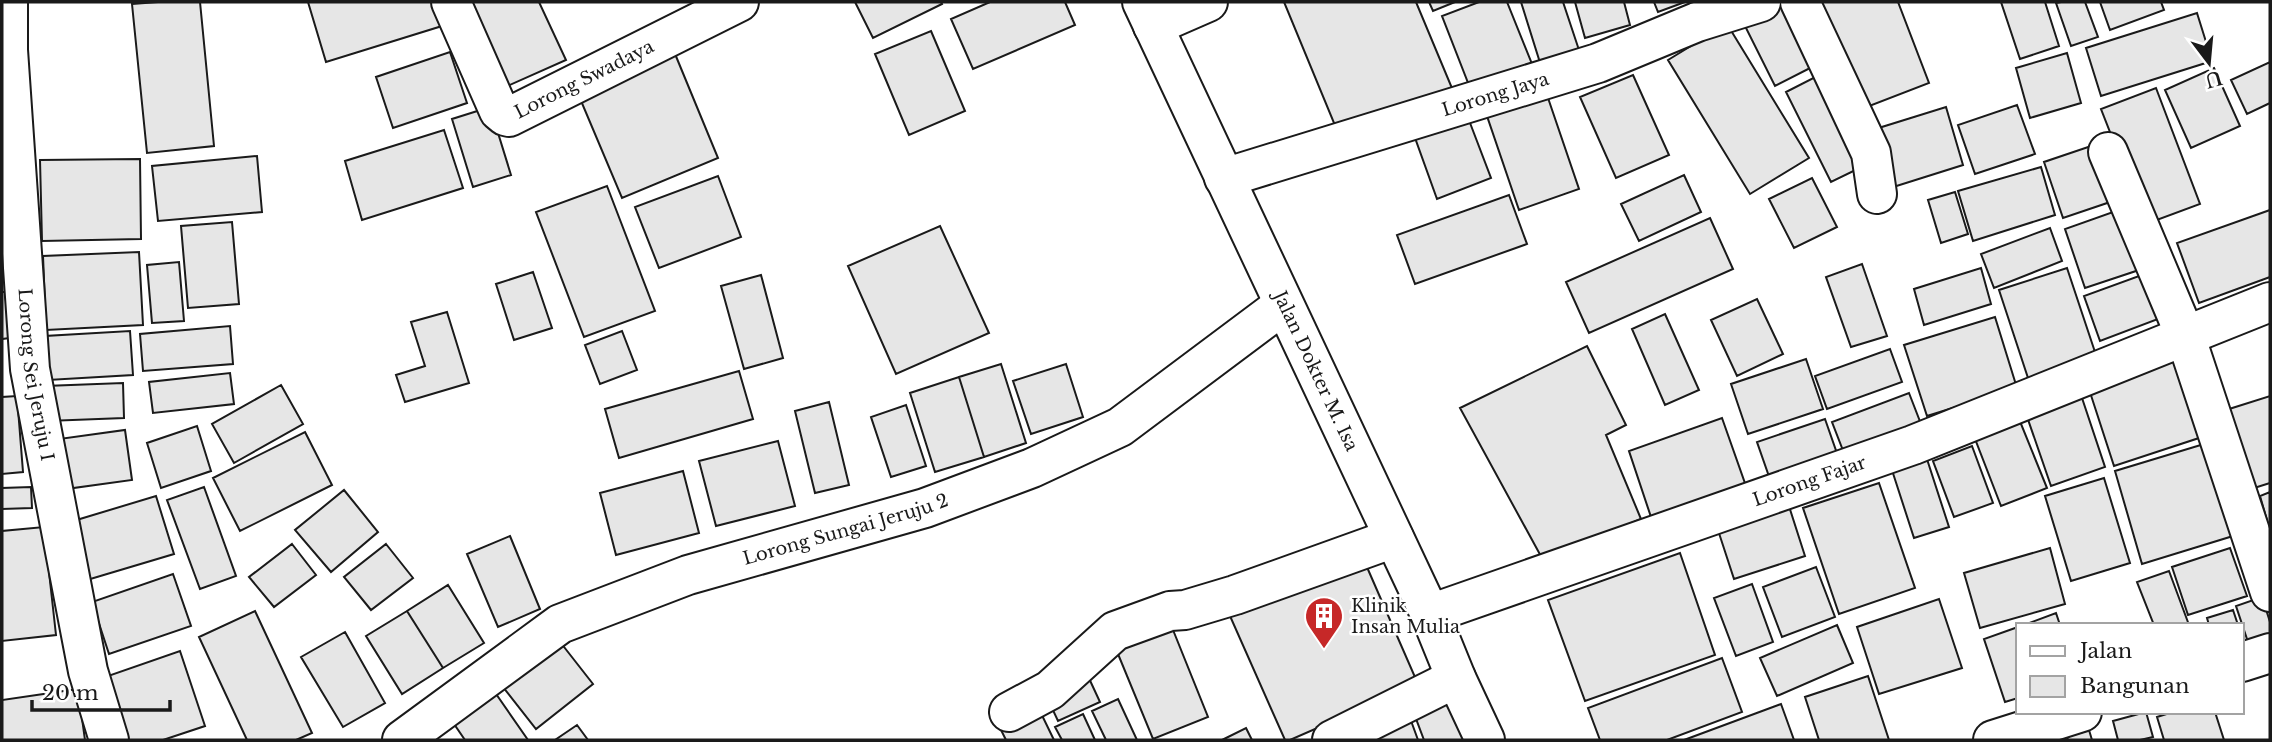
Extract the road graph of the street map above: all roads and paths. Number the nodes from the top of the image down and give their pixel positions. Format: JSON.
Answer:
{"nodes":[{"id":1,"x":8,"y":2,"type":"edge"},
{"id":2,"x":451,"y":2,"type":"edge"},
{"id":3,"x":739,"y":2,"type":"edge"},
{"id":4,"x":1209,"y":2,"type":"edge"},
{"id":5,"x":1761,"y":2,"type":"edge"},
{"id":6,"x":1800,"y":2,"type":"edge"},
{"id":7,"x":1148,"y":14,"type":"edge"},
{"id":8,"x":2108,"y":152,"type":"dead end"},
{"id":9,"x":1224,"y":178,"type":"junction"},
{"id":10,"x":1877,"y":194,"type":"dead end"},
{"id":11,"x":2270,"y":302,"type":"edge"},
{"id":12,"x":1283,"y":305,"type":"junction"},
{"id":13,"x":2185,"y":335,"type":"junction"},
{"id":14,"x":16,"y":370,"type":"edge"},
{"id":15,"x":1394,"y":538,"type":"junction"},
{"id":16,"x":2270,"y":592,"type":"edge"},
{"id":17,"x":1430,"y":614,"type":"junction"},
{"id":18,"x":2270,"y":653,"type":"edge"},
{"id":19,"x":2244,"y":661,"type":"edge"},
{"id":20,"x":1456,"y":678,"type":"junction"},
{"id":21,"x":1009,"y":712,"type":"dead end"},
{"id":22,"x":2076,"y":714,"type":"edge"},
{"id":23,"x":109,"y":740,"type":"edge"},
{"id":24,"x":402,"y":740,"type":"edge"},
{"id":25,"x":1332,"y":740,"type":"edge"},
{"id":26,"x":1485,"y":740,"type":"edge"},
{"id":27,"x":1993,"y":740,"type":"edge"}],
"edges":[{"from":1,"to":14,"type":"street","name":"Lorong Sei Jeruju I"},
{"from":2,"to":3,"type":"street","name":"Lorong Swadaya"},
{"from":4,"to":7,"type":"street"},
{"from":5,"to":9,"type":"street","name":"Lorong Jaya"},
{"from":6,"to":10,"type":"street"},
{"from":7,"to":9,"type":"street","name":"Jalan Dokter M. Isa"},
{"from":8,"to":13,"type":"street"},
{"from":9,"to":12,"type":"street","name":"Jalan Dokter M. Isa"},
{"from":11,"to":13,"type":"street","name":"Lorong Fajar"},
{"from":12,"to":15,"type":"street","name":"Jalan Dokter M. Isa"},
{"from":12,"to":24,"type":"street","name":"Lorong Sungai Jeruju 2"},
{"from":13,"to":16,"type":"street"},
{"from":13,"to":17,"type":"street","name":"Lorong Fajar"},
{"from":14,"to":23,"type":"street","name":"Lorong Sei Jeruju I"},
{"from":15,"to":17,"type":"street","name":"Jalan Dokter M. Isa"},
{"from":15,"to":21,"type":"street"},
{"from":17,"to":20,"type":"street","name":"Jalan Dokter M. Isa"},
{"from":18,"to":19,"type":"street"},
{"from":20,"to":25,"type":"street"},
{"from":20,"to":26,"type":"street","name":"Jalan Dokter M. Isa"},
{"from":22,"to":27,"type":"street"}]}
